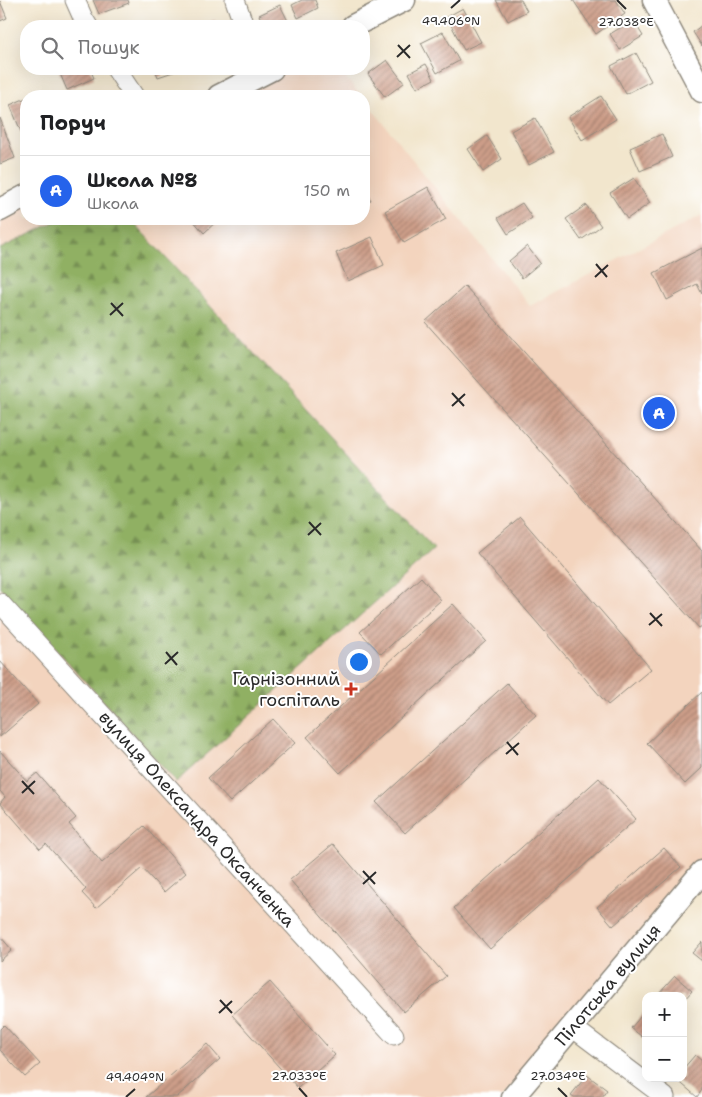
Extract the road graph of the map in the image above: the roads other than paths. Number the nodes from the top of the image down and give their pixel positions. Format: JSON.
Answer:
{"nodes":[{"id":1,"x":75,"y":0,"type":"edge"},
{"id":2,"x":235,"y":0,"type":"edge"},
{"id":3,"x":404,"y":0,"type":"edge"},
{"id":4,"x":654,"y":0,"type":"edge"},
{"id":5,"x":84,"y":20,"type":"edge"},
{"id":6,"x":242,"y":20,"type":"edge"},
{"id":7,"x":365,"y":20,"type":"edge"},
{"id":8,"x":120,"y":75,"type":"edge"},
{"id":9,"x":255,"y":75,"type":"edge"},
{"id":10,"x":130,"y":90,"type":"edge"},
{"id":11,"x":229,"y":90,"type":"edge"},
{"id":12,"x":702,"y":91,"type":"edge"},
{"id":13,"x":20,"y":199,"type":"edge"},
{"id":14,"x":0,"y":210,"type":"edge"},
{"id":15,"x":0,"y":603,"type":"edge"},
{"id":16,"x":702,"y":872,"type":"edge"},
{"id":17,"x":572,"y":1027,"type":"junction"},
{"id":18,"x":394,"y":1036,"type":"dead end"},
{"id":19,"x":513,"y":1097,"type":"edge"},
{"id":20,"x":664,"y":1097,"type":"edge"}],
"edges":[{"from":1,"to":5,"type":"street"},
{"from":2,"to":6,"type":"street"},
{"from":3,"to":7,"type":"street"},
{"from":4,"to":12,"type":"street"},
{"from":8,"to":10,"type":"street"},
{"from":9,"to":11,"type":"street"},
{"from":13,"to":14,"type":"street"},
{"from":15,"to":18,"type":"street","name":"вулиця Олександра Оксанченка"},
{"from":16,"to":17,"type":"street","name":"Пілотська вулиця"},
{"from":17,"to":19,"type":"street","name":"Пілотська вулиця"},
{"from":17,"to":20,"type":"street"}]}
